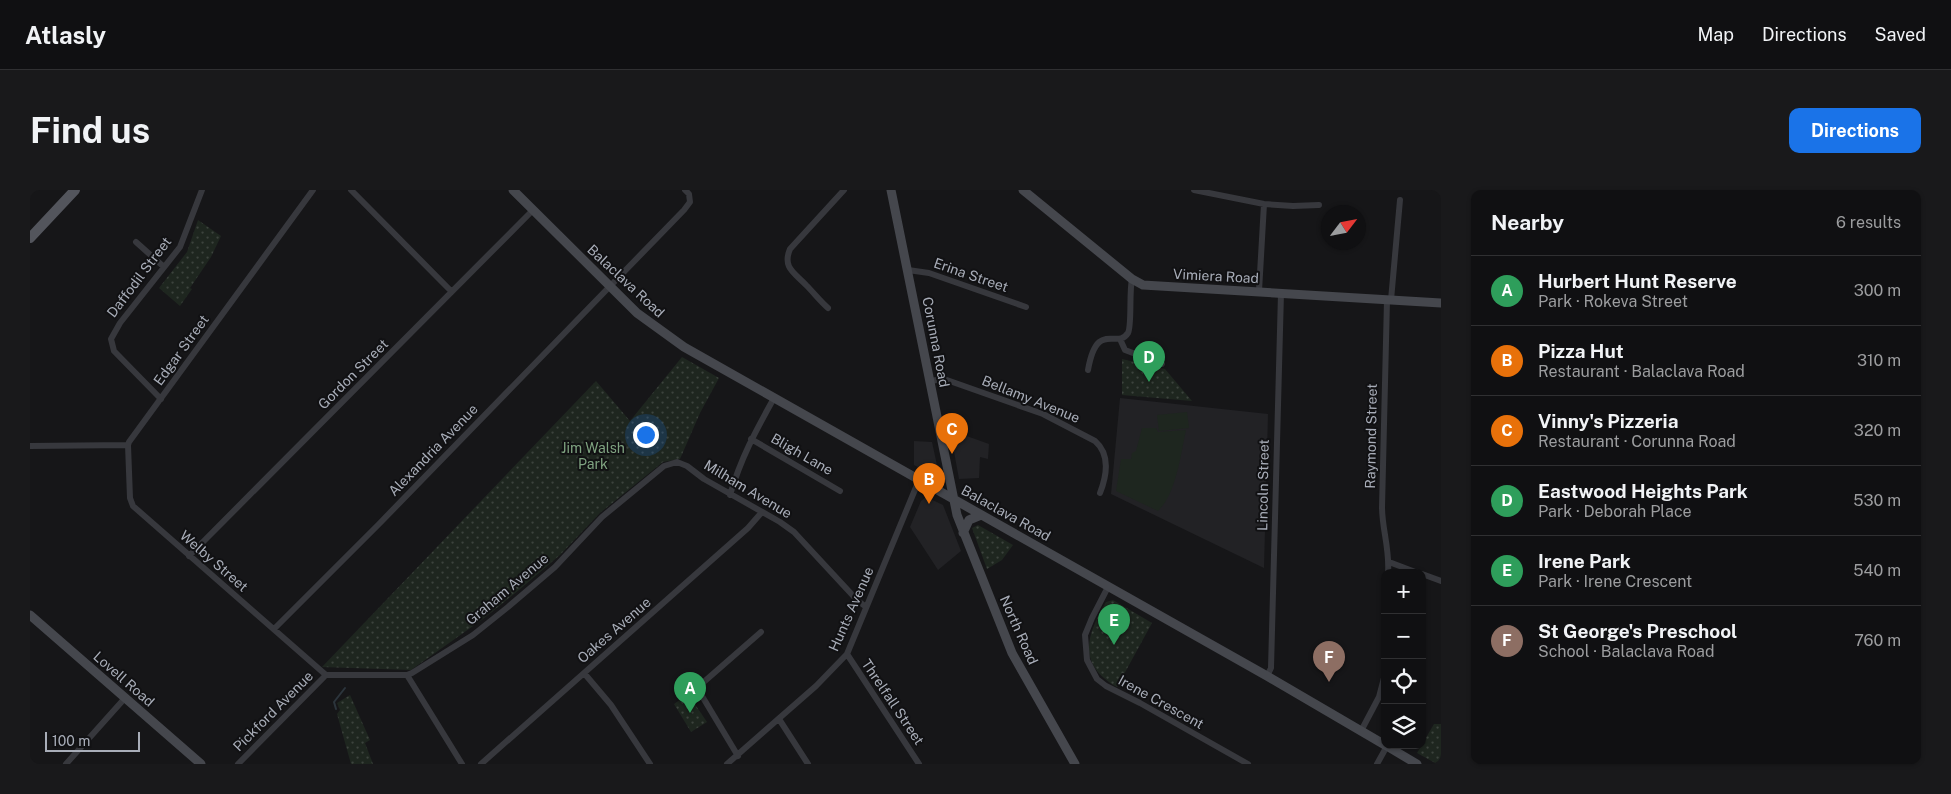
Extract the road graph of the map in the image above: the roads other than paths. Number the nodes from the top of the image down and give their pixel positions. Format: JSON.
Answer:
{"nodes":[{"id":1,"x":202,"y":190,"type":"edge"},
{"id":2,"x":313,"y":190,"type":"edge"},
{"id":3,"x":351,"y":190,"type":"edge"},
{"id":4,"x":514,"y":190,"type":"edge"},
{"id":5,"x":685,"y":190,"type":"edge"},
{"id":6,"x":844,"y":190,"type":"edge"},
{"id":7,"x":891,"y":190,"type":"edge"},
{"id":8,"x":1023,"y":190,"type":"edge"},
{"id":9,"x":1194,"y":190,"type":"edge"},
{"id":10,"x":73,"y":191,"type":"edge"},
{"id":11,"x":1400,"y":200,"type":"dead end"},
{"id":12,"x":1264,"y":204,"type":"junction"},
{"id":13,"x":1319,"y":205,"type":"dead end"},
{"id":14,"x":533,"y":210,"type":"junction"},
{"id":15,"x":30,"y":238,"type":"edge"},
{"id":16,"x":136,"y":242,"type":"dead end"},
{"id":17,"x":164,"y":267,"type":"junction"},
{"id":18,"x":908,"y":270,"type":"junction"},
{"id":19,"x":1132,"y":279,"type":"junction"},
{"id":20,"x":610,"y":286,"type":"junction"},
{"id":21,"x":451,"y":291,"type":"junction"},
{"id":22,"x":1258,"y":292,"type":"junction"},
{"id":23,"x":1281,"y":294,"type":"junction"},
{"id":24,"x":1389,"y":300,"type":"junction"},
{"id":25,"x":1441,"y":303,"type":"edge"},
{"id":26,"x":1026,"y":307,"type":"dead end"},
{"id":27,"x":828,"y":308,"type":"dead end"},
{"id":28,"x":1120,"y":339,"type":"junction"},
{"id":29,"x":1162,"y":364,"type":"dead end"},
{"id":30,"x":1088,"y":370,"type":"dead end"},
{"id":31,"x":930,"y":381,"type":"junction"},
{"id":32,"x":774,"y":398,"type":"junction"},
{"id":33,"x":160,"y":399,"type":"junction"},
{"id":34,"x":751,"y":439,"type":"junction"},
{"id":35,"x":128,"y":445,"type":"junction"},
{"id":36,"x":30,"y":446,"type":"edge"},
{"id":37,"x":677,"y":462,"type":"joint"},
{"id":38,"x":919,"y":480,"type":"junction"},
{"id":39,"x":840,"y":491,"type":"dead end"},
{"id":40,"x":1100,"y":492,"type":"dead end"},
{"id":41,"x":730,"y":495,"type":"junction"},
{"id":42,"x":954,"y":500,"type":"junction"},
{"id":43,"x":762,"y":512,"type":"junction"},
{"id":44,"x":981,"y":515,"type":"junction"},
{"id":45,"x":963,"y":533,"type":"junction"},
{"id":46,"x":189,"y":556,"type":"junction"},
{"id":47,"x":1389,"y":562,"type":"junction"},
{"id":48,"x":1388,"y":569,"type":"edge"},
{"id":49,"x":1407,"y":569,"type":"edge"},
{"id":50,"x":1426,"y":575,"type":"edge"},
{"id":51,"x":1441,"y":581,"type":"edge"},
{"id":52,"x":1108,"y":587,"type":"junction"},
{"id":53,"x":866,"y":606,"type":"junction"},
{"id":54,"x":30,"y":615,"type":"edge"},
{"id":55,"x":274,"y":629,"type":"junction"},
{"id":56,"x":761,"y":632,"type":"dead end"},
{"id":57,"x":847,"y":654,"type":"junction"},
{"id":58,"x":584,"y":673,"type":"junction"},
{"id":59,"x":326,"y":675,"type":"junction"},
{"id":60,"x":407,"y":675,"type":"junction"},
{"id":61,"x":1267,"y":676,"type":"junction"},
{"id":62,"x":1381,"y":689,"type":"edge"},
{"id":63,"x":125,"y":698,"type":"junction"},
{"id":64,"x":779,"y":719,"type":"junction"},
{"id":65,"x":1361,"y":730,"type":"junction"},
{"id":66,"x":1381,"y":742,"type":"edge"},
{"id":67,"x":1384,"y":749,"type":"edge"},
{"id":68,"x":1393,"y":749,"type":"edge"},
{"id":69,"x":738,"y":756,"type":"junction"},
{"id":70,"x":66,"y":764,"type":"edge"},
{"id":71,"x":201,"y":764,"type":"edge"},
{"id":72,"x":238,"y":764,"type":"edge"},
{"id":73,"x":462,"y":764,"type":"edge"},
{"id":74,"x":481,"y":764,"type":"edge"},
{"id":75,"x":650,"y":764,"type":"edge"},
{"id":76,"x":727,"y":764,"type":"edge"},
{"id":77,"x":808,"y":764,"type":"edge"},
{"id":78,"x":919,"y":764,"type":"edge"},
{"id":79,"x":1074,"y":764,"type":"edge"},
{"id":80,"x":1248,"y":764,"type":"edge"},
{"id":81,"x":1377,"y":764,"type":"edge"},
{"id":82,"x":1417,"y":764,"type":"edge"}],
"edges":[{"from":1,"to":17,"type":"street","name":"Daffodil Street"},
{"from":2,"to":33,"type":"street","name":"Edgar Street"},
{"from":3,"to":21,"type":"street"},
{"from":4,"to":14,"type":"street","name":"Balaclava Road"},
{"from":5,"to":20,"type":"street","name":"Alexandria Avenue"},
{"from":6,"to":27,"type":"street"},
{"from":7,"to":18,"type":"street","name":"Corunna Road"},
{"from":8,"to":19,"type":"street","name":"Vimiera Road"},
{"from":9,"to":12,"type":"street"},
{"from":10,"to":15,"type":"main road"},
{"from":11,"to":24,"type":"street","name":"Raymond Street"},
{"from":12,"to":13,"type":"street"},
{"from":12,"to":22,"type":"street"},
{"from":14,"to":20,"type":"street","name":"Balaclava Road"},
{"from":14,"to":21,"type":"street","name":"Gordon Street"},
{"from":16,"to":17,"type":"street"},
{"from":17,"to":33,"type":"street","name":"Daffodil Street"},
{"from":18,"to":26,"type":"street","name":"Erina Street"},
{"from":18,"to":31,"type":"street","name":"Corunna Road"},
{"from":19,"to":22,"type":"street","name":"Vimiera Road"},
{"from":19,"to":28,"type":"street"},
{"from":20,"to":32,"type":"street","name":"Balaclava Road"},
{"from":20,"to":55,"type":"street","name":"Alexandria Avenue"},
{"from":21,"to":46,"type":"street","name":"Gordon Street"},
{"from":22,"to":23,"type":"street","name":"Vimiera Road"},
{"from":23,"to":24,"type":"street","name":"Vimiera Road"},
{"from":23,"to":61,"type":"street","name":"Lincoln Street"},
{"from":24,"to":25,"type":"street","name":"Vimiera Road"},
{"from":24,"to":47,"type":"street","name":"Raymond Street"},
{"from":28,"to":29,"type":"street"},
{"from":28,"to":30,"type":"street"},
{"from":31,"to":40,"type":"street","name":"Bellamy Avenue"},
{"from":31,"to":42,"type":"street","name":"Corunna Road"},
{"from":32,"to":34,"type":"street"},
{"from":32,"to":38,"type":"street","name":"Balaclava Road"},
{"from":33,"to":35,"type":"street","name":"Edgar Street"},
{"from":34,"to":39,"type":"street","name":"Bligh Lane"},
{"from":34,"to":41,"type":"street"},
{"from":35,"to":36,"type":"street"},
{"from":35,"to":46,"type":"street","name":"Welby Street"},
{"from":37,"to":41,"type":"street","name":"Milham Avenue"},
{"from":37,"to":60,"type":"street","name":"Graham Avenue"},
{"from":38,"to":42,"type":"street","name":"Balaclava Road"},
{"from":38,"to":53,"type":"street","name":"Hunts Avenue"},
{"from":41,"to":43,"type":"street","name":"Milham Avenue"},
{"from":42,"to":44,"type":"street","name":"Balaclava Road"},
{"from":42,"to":45,"type":"street","name":"North Road"},
{"from":43,"to":53,"type":"street","name":"Milham Avenue"},
{"from":43,"to":58,"type":"street","name":"Oakes Avenue"},
{"from":44,"to":45,"type":"street"},
{"from":44,"to":52,"type":"street","name":"Balaclava Road"},
{"from":45,"to":79,"type":"street","name":"North Road"},
{"from":46,"to":55,"type":"street","name":"Welby Street"},
{"from":47,"to":48,"type":"street","name":"Raymond Street"},
{"from":47,"to":49,"type":"street"},
{"from":50,"to":51,"type":"street"},
{"from":52,"to":61,"type":"street","name":"Balaclava Road"},
{"from":52,"to":80,"type":"street","name":"Irene Crescent"},
{"from":53,"to":57,"type":"street","name":"Hunts Avenue"},
{"from":54,"to":63,"type":"street","name":"Lovell Road"},
{"from":55,"to":59,"type":"street","name":"Welby Street"},
{"from":56,"to":69,"type":"street"},
{"from":57,"to":64,"type":"street","name":"Hunts Avenue"},
{"from":57,"to":78,"type":"street","name":"Threlfall Street"},
{"from":58,"to":74,"type":"street","name":"Oakes Avenue"},
{"from":58,"to":75,"type":"street"},
{"from":59,"to":60,"type":"street"},
{"from":59,"to":72,"type":"street","name":"Pickford Avenue"},
{"from":60,"to":73,"type":"street"},
{"from":61,"to":65,"type":"street","name":"Balaclava Road"},
{"from":62,"to":65,"type":"street"},
{"from":63,"to":70,"type":"street"},
{"from":63,"to":71,"type":"street","name":"Lovell Road"},
{"from":64,"to":69,"type":"street","name":"Hunts Avenue"},
{"from":64,"to":77,"type":"street"},
{"from":65,"to":66,"type":"street","name":"Balaclava Road"},
{"from":67,"to":81,"type":"street"},
{"from":68,"to":82,"type":"street","name":"Balaclava Road"},
{"from":69,"to":76,"type":"street","name":"Hunts Avenue"}]}
